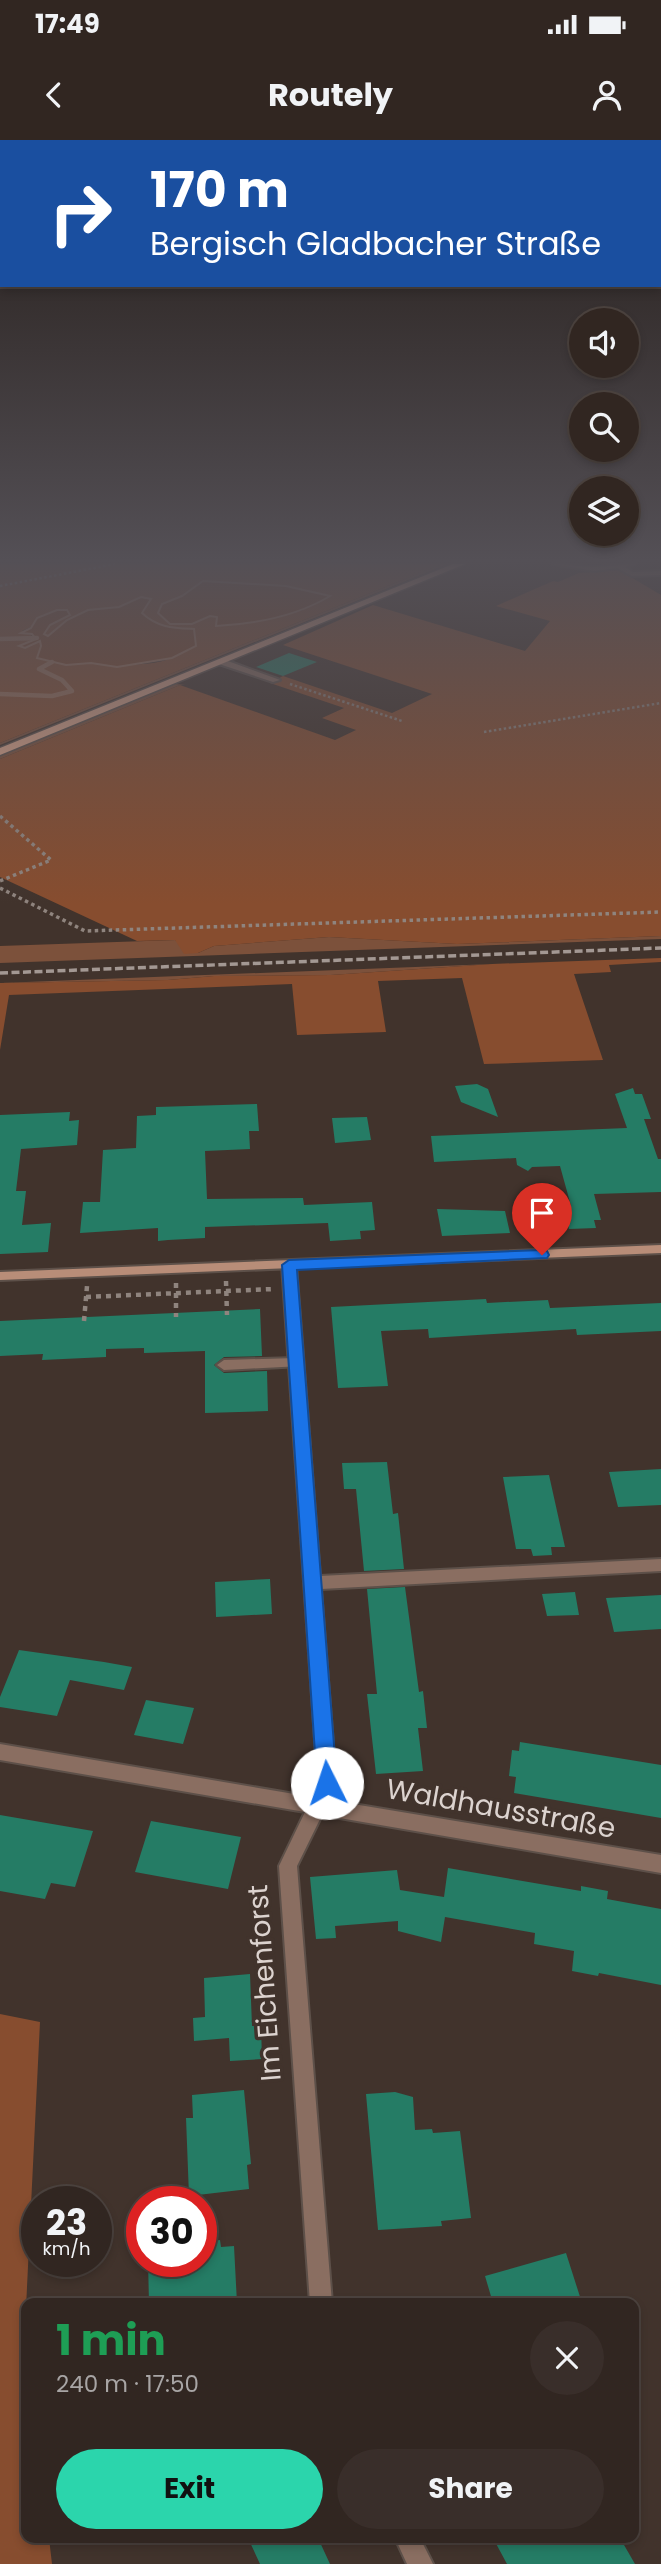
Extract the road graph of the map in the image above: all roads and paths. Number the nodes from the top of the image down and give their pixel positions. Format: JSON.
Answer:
{"nodes":[{"id":1,"x":185,"y":677,"type":"edge"},
{"id":2,"x":267,"y":677,"type":"edge"},
{"id":3,"x":276,"y":680,"type":"joint"},
{"id":4,"x":661,"y":703,"type":"edge"},
{"id":5,"x":402,"y":722,"type":"dead end"},
{"id":6,"x":484,"y":732,"type":"dead end"},
{"id":7,"x":0,"y":752,"type":"edge"},
{"id":8,"x":0,"y":816,"type":"edge"},
{"id":9,"x":0,"y":881,"type":"edge"},
{"id":10,"x":0,"y":888,"type":"edge"},
{"id":11,"x":661,"y":912,"type":"edge"},
{"id":12,"x":661,"y":1249,"type":"edge"},
{"id":13,"x":289,"y":1265,"type":"junction"},
{"id":14,"x":0,"y":1276,"type":"edge"},
{"id":15,"x":291,"y":1288,"type":"junction"},
{"id":16,"x":226,"y":1291,"type":"junction"},
{"id":17,"x":176,"y":1293,"type":"junction"},
{"id":18,"x":227,"y":1315,"type":"dead end"},
{"id":19,"x":176,"y":1317,"type":"dead end"},
{"id":20,"x":83,"y":1321,"type":"dead end"},
{"id":21,"x":296,"y":1363,"type":"junction"},
{"id":22,"x":224,"y":1365,"type":"dead end"},
{"id":23,"x":661,"y":1566,"type":"edge"},
{"id":24,"x":312,"y":1583,"type":"junction"},
{"id":25,"x":0,"y":1752,"type":"edge"},
{"id":26,"x":319,"y":1806,"type":"junction"},
{"id":27,"x":661,"y":1864,"type":"edge"},
{"id":28,"x":321,"y":2298,"type":"edge"},
{"id":29,"x":410,"y":2543,"type":"edge"},
{"id":30,"x":420,"y":2564,"type":"edge"}],
"edges":[{"from":1,"to":7,"type":"main road"},
{"from":2,"to":3,"type":"street"},
{"from":3,"to":5,"type":"path"},
{"from":4,"to":6,"type":"path"},
{"from":8,"to":9,"type":"path"},
{"from":10,"to":11,"type":"path"},
{"from":12,"to":13,"type":"main road"},
{"from":13,"to":14,"type":"main road"},
{"from":13,"to":15,"type":"street","name":"Im Eichenforst"},
{"from":15,"to":16,"type":"path"},
{"from":15,"to":21,"type":"street","name":"Im Eichenforst"},
{"from":16,"to":17,"type":"path"},
{"from":16,"to":18,"type":"path"},
{"from":17,"to":19,"type":"path"},
{"from":17,"to":20,"type":"path"},
{"from":21,"to":22,"type":"street"},
{"from":21,"to":24,"type":"street","name":"Im Eichenforst"},
{"from":23,"to":24,"type":"street"},
{"from":24,"to":26,"type":"street","name":"Im Eichenforst"},
{"from":25,"to":26,"type":"street","name":"Waldhausstraße"},
{"from":26,"to":27,"type":"street","name":"Waldhausstraße"},
{"from":26,"to":28,"type":"street","name":"Im Eichenforst"},
{"from":29,"to":30,"type":"street"}]}
